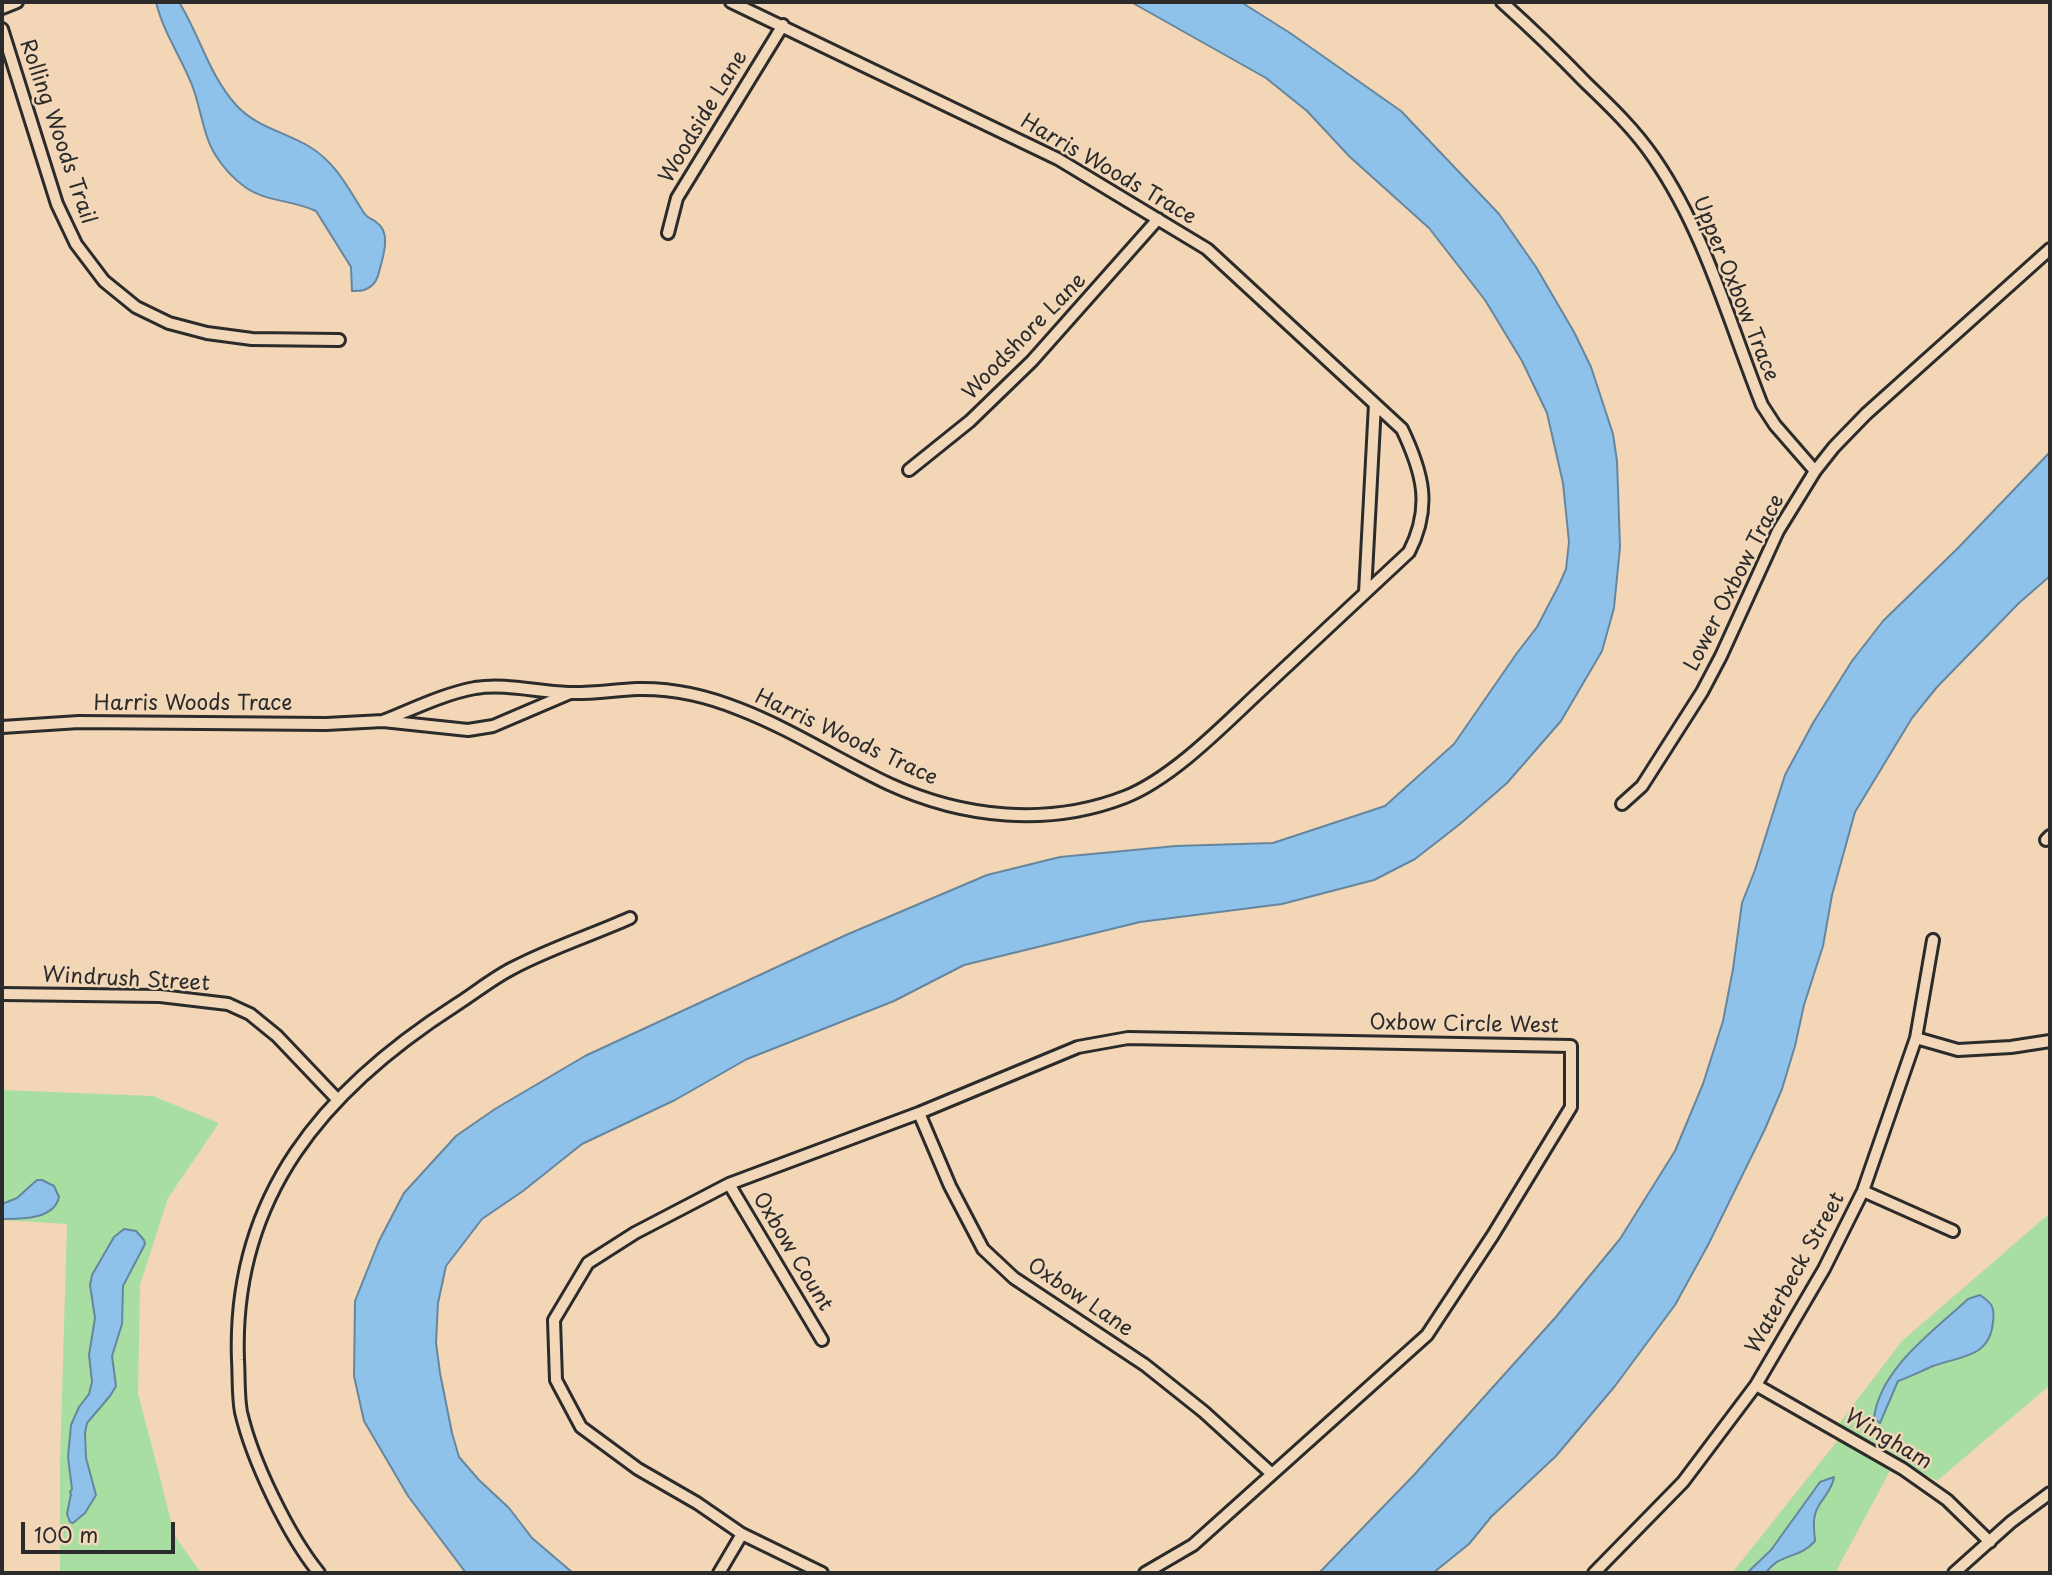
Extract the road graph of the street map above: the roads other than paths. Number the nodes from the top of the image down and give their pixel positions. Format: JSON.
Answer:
{"nodes":[{"id":1,"x":17,"y":2,"type":"edge"},
{"id":2,"x":731,"y":2,"type":"edge"},
{"id":3,"x":749,"y":2,"type":"edge"},
{"id":4,"x":1502,"y":2,"type":"edge"},
{"id":5,"x":2,"y":8,"type":"edge"},
{"id":6,"x":783,"y":25,"type":"junction"},
{"id":7,"x":2,"y":29,"type":"edge"},
{"id":8,"x":1158,"y":219,"type":"junction"},
{"id":9,"x":668,"y":233,"type":"dead end"},
{"id":10,"x":2050,"y":249,"type":"edge"},
{"id":11,"x":339,"y":340,"type":"dead end"},
{"id":12,"x":1375,"y":404,"type":"junction"},
{"id":13,"x":909,"y":470,"type":"dead end"},
{"id":14,"x":1815,"y":471,"type":"junction"},
{"id":15,"x":1365,"y":593,"type":"junction"},
{"id":16,"x":569,"y":693,"type":"junction"},
{"id":17,"x":383,"y":721,"type":"junction"},
{"id":18,"x":2,"y":728,"type":"edge"},
{"id":19,"x":1622,"y":804,"type":"dead end"},
{"id":20,"x":631,"y":918,"type":"dead end"},
{"id":21,"x":1933,"y":940,"type":"dead end"},
{"id":22,"x":2,"y":995,"type":"edge"},
{"id":23,"x":1916,"y":1038,"type":"junction"},
{"id":24,"x":2050,"y":1041,"type":"edge"},
{"id":25,"x":337,"y":1099,"type":"junction"},
{"id":26,"x":919,"y":1113,"type":"junction"},
{"id":27,"x":729,"y":1184,"type":"junction"},
{"id":28,"x":1863,"y":1191,"type":"junction"},
{"id":29,"x":1952,"y":1231,"type":"dead end"},
{"id":30,"x":822,"y":1340,"type":"dead end"},
{"id":31,"x":1756,"y":1385,"type":"junction"},
{"id":32,"x":1272,"y":1474,"type":"junction"},
{"id":33,"x":2050,"y":1493,"type":"edge"},
{"id":34,"x":742,"y":1534,"type":"junction"},
{"id":35,"x":1990,"y":1542,"type":"junction"},
{"id":36,"x":319,"y":1573,"type":"edge"},
{"id":37,"x":719,"y":1573,"type":"edge"},
{"id":38,"x":822,"y":1573,"type":"edge"},
{"id":39,"x":1146,"y":1573,"type":"edge"},
{"id":40,"x":1594,"y":1573,"type":"edge"},
{"id":41,"x":1954,"y":1573,"type":"edge"}],
"edges":[{"from":1,"to":5,"type":"street"},
{"from":2,"to":6,"type":"street","name":"Harris Woods Trace"},
{"from":3,"to":6,"type":"street","name":"Harris Woods Trace"},
{"from":4,"to":14,"type":"street","name":"Upper Oxbow Trace"},
{"from":6,"to":8,"type":"street","name":"Harris Woods Trace"},
{"from":6,"to":9,"type":"street","name":"Woodside Lane"},
{"from":7,"to":11,"type":"street","name":"Rolling Woods Trail"},
{"from":8,"to":12,"type":"street","name":"Harris Woods Trace"},
{"from":8,"to":13,"type":"street","name":"Woodshore Lane"},
{"from":10,"to":14,"type":"street","name":"Lower Oxbow Trace"},
{"from":12,"to":15,"type":"street"},
{"from":12,"to":15,"type":"street","name":"Harris Woods Trace"},
{"from":14,"to":19,"type":"street","name":"Lower Oxbow Trace"},
{"from":15,"to":16,"type":"street","name":"Harris Woods Trace"},
{"from":16,"to":17,"type":"street","name":"Harris Woods Trace"},
{"from":16,"to":17,"type":"street","name":"Harris Woods Trace"},
{"from":17,"to":18,"type":"street","name":"Harris Woods Trace"},
{"from":20,"to":25,"type":"street"},
{"from":21,"to":23,"type":"street","name":"Waterbeck Street"},
{"from":22,"to":25,"type":"street","name":"Windrush Street"},
{"from":23,"to":24,"type":"street"},
{"from":23,"to":28,"type":"street","name":"Waterbeck Street"},
{"from":25,"to":36,"type":"street"},
{"from":26,"to":27,"type":"street","name":"Oxbow Circle West"},
{"from":26,"to":32,"type":"street","name":"Oxbow Lane"},
{"from":26,"to":32,"type":"street","name":"Oxbow Circle West"},
{"from":27,"to":30,"type":"street","name":"Oxbow Count"},
{"from":27,"to":34,"type":"street","name":"Oxbow Circle West"},
{"from":28,"to":29,"type":"street"},
{"from":28,"to":31,"type":"street","name":"Waterbeck Street"},
{"from":31,"to":35,"type":"street","name":"Wingham"},
{"from":31,"to":40,"type":"street","name":"Waterbeck Street"},
{"from":32,"to":39,"type":"street","name":"Oxbow Circle West"},
{"from":33,"to":35,"type":"street"},
{"from":34,"to":37,"type":"street"},
{"from":34,"to":38,"type":"street"},
{"from":35,"to":41,"type":"street"}]}
